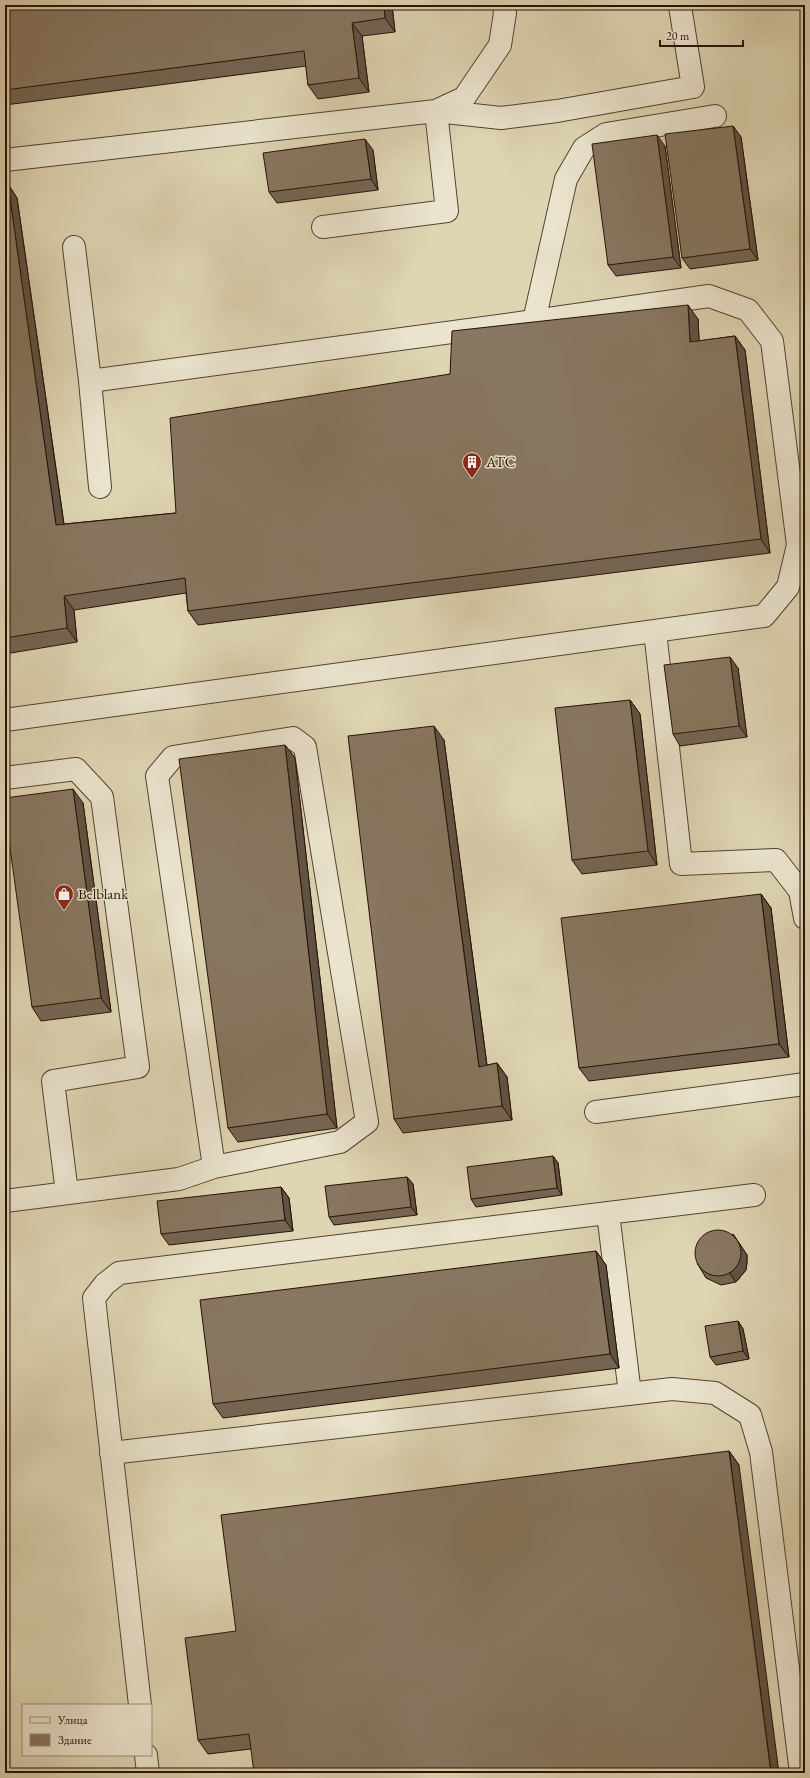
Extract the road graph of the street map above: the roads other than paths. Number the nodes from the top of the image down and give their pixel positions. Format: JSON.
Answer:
{"nodes":[{"id":1,"x":504,"y":5,"type":"edge"},
{"id":2,"x":680,"y":6,"type":"edge"},
{"id":3,"x":436,"y":111,"type":"junction"},
{"id":4,"x":715,"y":116,"type":"dead end"},
{"id":5,"x":5,"y":160,"type":"edge"},
{"id":6,"x":323,"y":227,"type":"dead end"},
{"id":7,"x":74,"y":247,"type":"dead end"},
{"id":8,"x":534,"y":321,"type":"junction"},
{"id":9,"x":90,"y":381,"type":"junction"},
{"id":10,"x":100,"y":487,"type":"dead end"},
{"id":11,"x":654,"y":630,"type":"junction"},
{"id":12,"x":5,"y":720,"type":"edge"},
{"id":13,"x":5,"y":778,"type":"edge"},
{"id":14,"x":805,"y":918,"type":"edge"},
{"id":15,"x":805,"y":1084,"type":"edge"},
{"id":16,"x":596,"y":1112,"type":"dead end"},
{"id":17,"x":214,"y":1167,"type":"junction"},
{"id":18,"x":67,"y":1193,"type":"junction"},
{"id":19,"x":754,"y":1195,"type":"dead end"},
{"id":20,"x":5,"y":1201,"type":"edge"},
{"id":21,"x":608,"y":1213,"type":"junction"},
{"id":22,"x":630,"y":1394,"type":"junction"},
{"id":23,"x":111,"y":1452,"type":"junction"},
{"id":24,"x":140,"y":1704,"type":"edge"},
{"id":25,"x":146,"y":1756,"type":"edge"},
{"id":26,"x":148,"y":1773,"type":"edge"},
{"id":27,"x":801,"y":1773,"type":"edge"}],
"edges":[{"from":1,"to":3,"type":"lane"},
{"from":2,"to":3,"type":"lane"},
{"from":3,"to":5,"type":"lane"},
{"from":3,"to":6,"type":"lane"},
{"from":4,"to":8,"type":"lane"},
{"from":7,"to":9,"type":"lane"},
{"from":8,"to":9,"type":"lane"},
{"from":8,"to":11,"type":"lane"},
{"from":9,"to":10,"type":"lane"},
{"from":11,"to":12,"type":"lane"},
{"from":11,"to":14,"type":"lane"},
{"from":13,"to":18,"type":"lane"},
{"from":15,"to":16,"type":"lane"},
{"from":17,"to":17,"type":"lane"},
{"from":17,"to":18,"type":"lane"},
{"from":18,"to":20,"type":"lane"},
{"from":19,"to":21,"type":"lane"},
{"from":21,"to":22,"type":"lane"},
{"from":21,"to":23,"type":"lane"},
{"from":22,"to":23,"type":"lane"},
{"from":22,"to":27,"type":"lane"},
{"from":23,"to":24,"type":"lane"},
{"from":25,"to":26,"type":"lane"}]}
